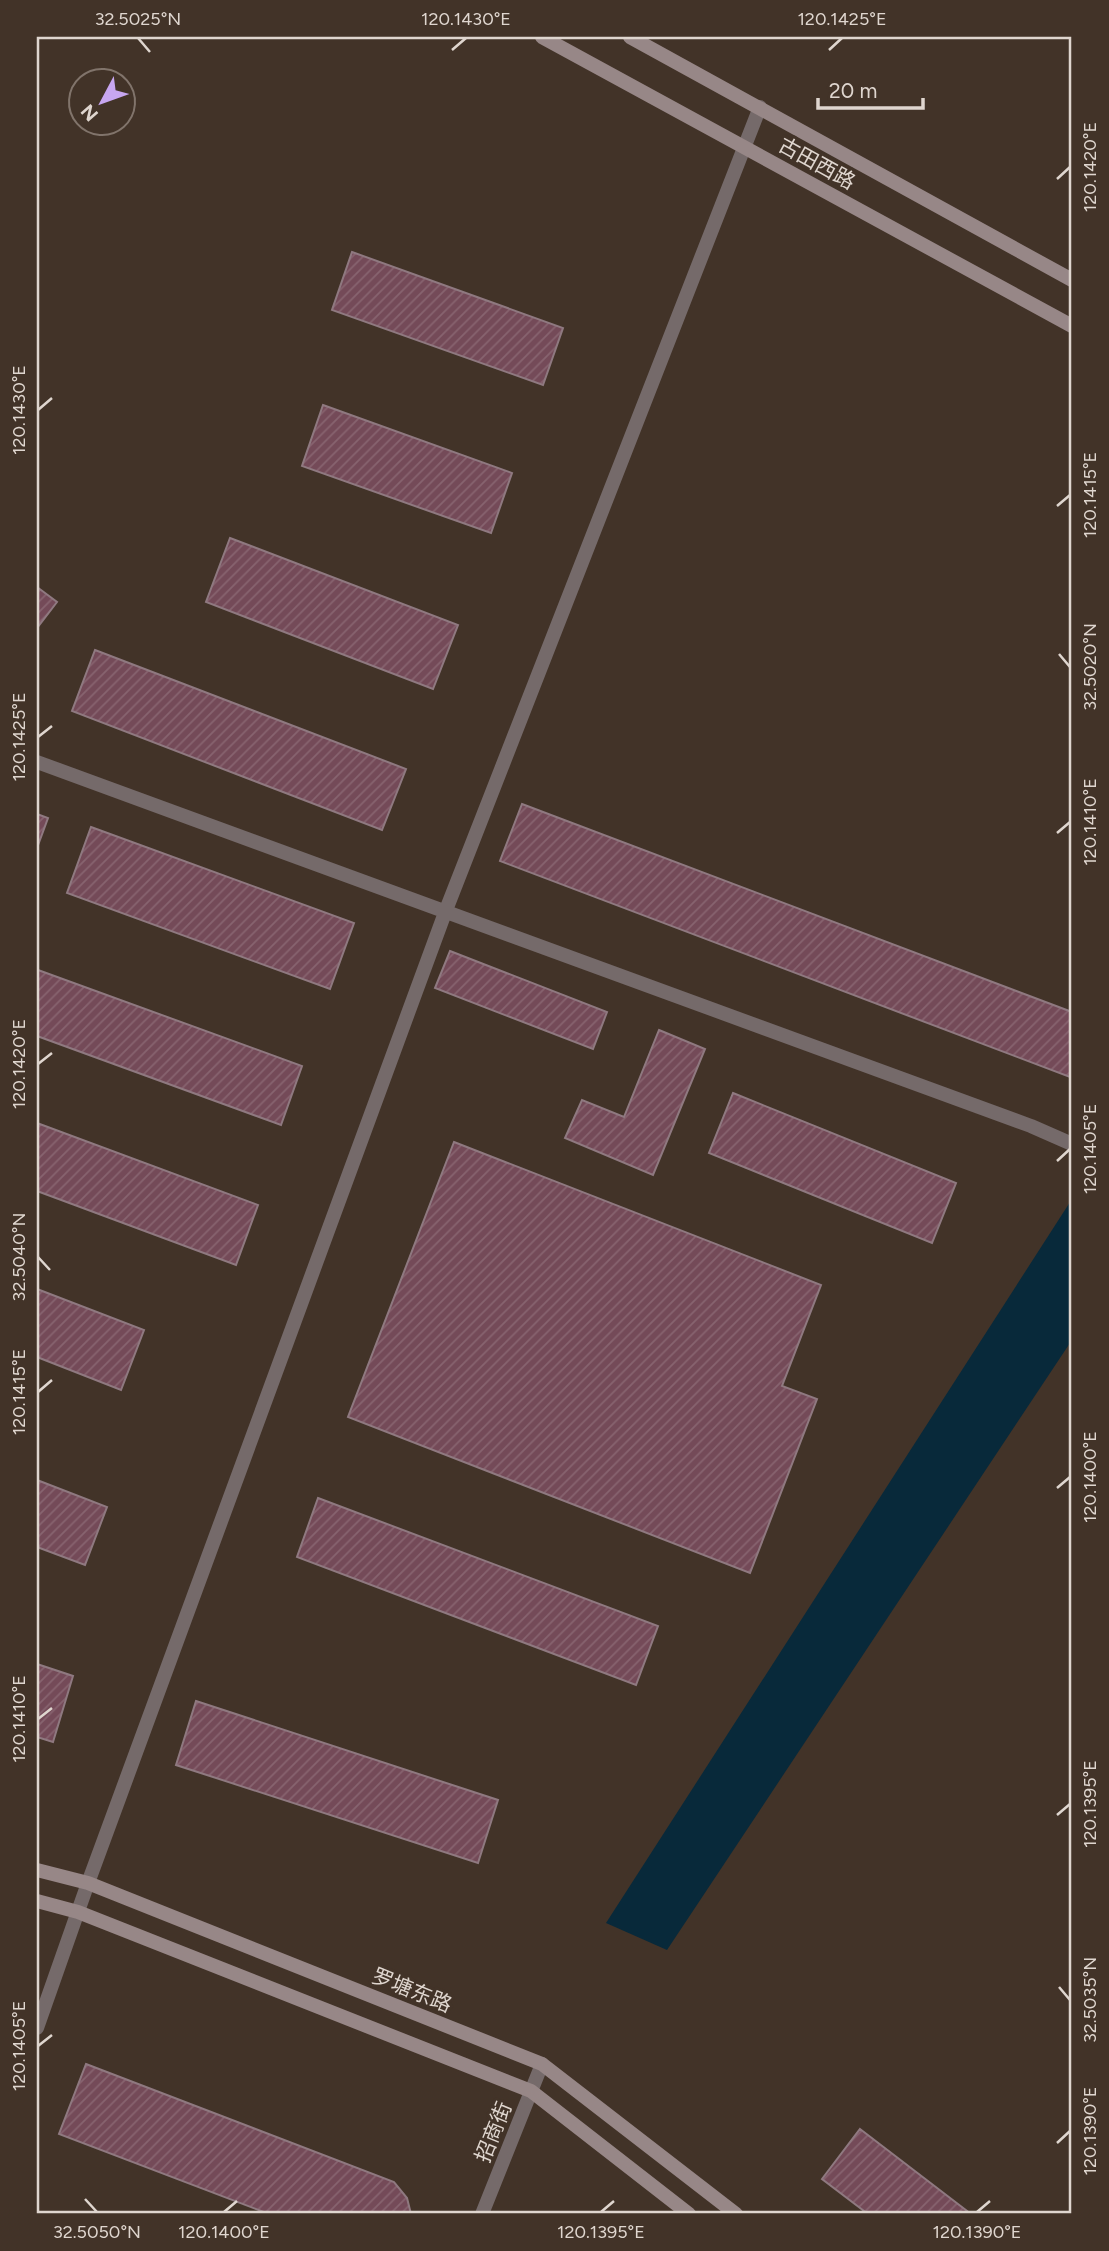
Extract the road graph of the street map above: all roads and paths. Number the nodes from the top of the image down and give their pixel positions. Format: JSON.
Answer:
{"nodes":[{"id":1,"x":542,"y":37,"type":"edge"},
{"id":2,"x":630,"y":37,"type":"edge"},
{"id":3,"x":760,"y":107,"type":"junction"},
{"id":4,"x":744,"y":147,"type":"junction"},
{"id":5,"x":1072,"y":280,"type":"edge"},
{"id":6,"x":1072,"y":326,"type":"edge"},
{"id":7,"x":37,"y":762,"type":"edge"},
{"id":8,"x":446,"y":910,"type":"junction"},
{"id":9,"x":1072,"y":1144,"type":"edge"},
{"id":10,"x":37,"y":1870,"type":"edge"},
{"id":11,"x":88,"y":1883,"type":"junction"},
{"id":12,"x":37,"y":1901,"type":"edge"},
{"id":13,"x":78,"y":1912,"type":"junction"},
{"id":14,"x":37,"y":2028,"type":"edge"},
{"id":15,"x":542,"y":2064,"type":"junction"},
{"id":16,"x":531,"y":2091,"type":"junction"},
{"id":17,"x":482,"y":2214,"type":"edge"},
{"id":18,"x":689,"y":2214,"type":"edge"},
{"id":19,"x":736,"y":2214,"type":"edge"}],
"edges":[{"from":1,"to":4,"type":"street","name":"古田西路"},
{"from":2,"to":3,"type":"street","name":"古田西路"},
{"from":3,"to":4,"type":"street"},
{"from":3,"to":5,"type":"street","name":"古田西路"},
{"from":4,"to":6,"type":"street","name":"古田西路"},
{"from":4,"to":8,"type":"street"},
{"from":7,"to":8,"type":"street"},
{"from":8,"to":9,"type":"street"},
{"from":8,"to":11,"type":"street"},
{"from":10,"to":11,"type":"street","name":"罗塘东路"},
{"from":11,"to":13,"type":"street"},
{"from":11,"to":15,"type":"street","name":"罗塘东路"},
{"from":12,"to":13,"type":"street"},
{"from":13,"to":14,"type":"street"},
{"from":13,"to":16,"type":"street"},
{"from":15,"to":16,"type":"street","name":"招商街"},
{"from":15,"to":19,"type":"street","name":"罗塘东路"},
{"from":16,"to":17,"type":"street","name":"招商街"},
{"from":16,"to":18,"type":"street"}]}
